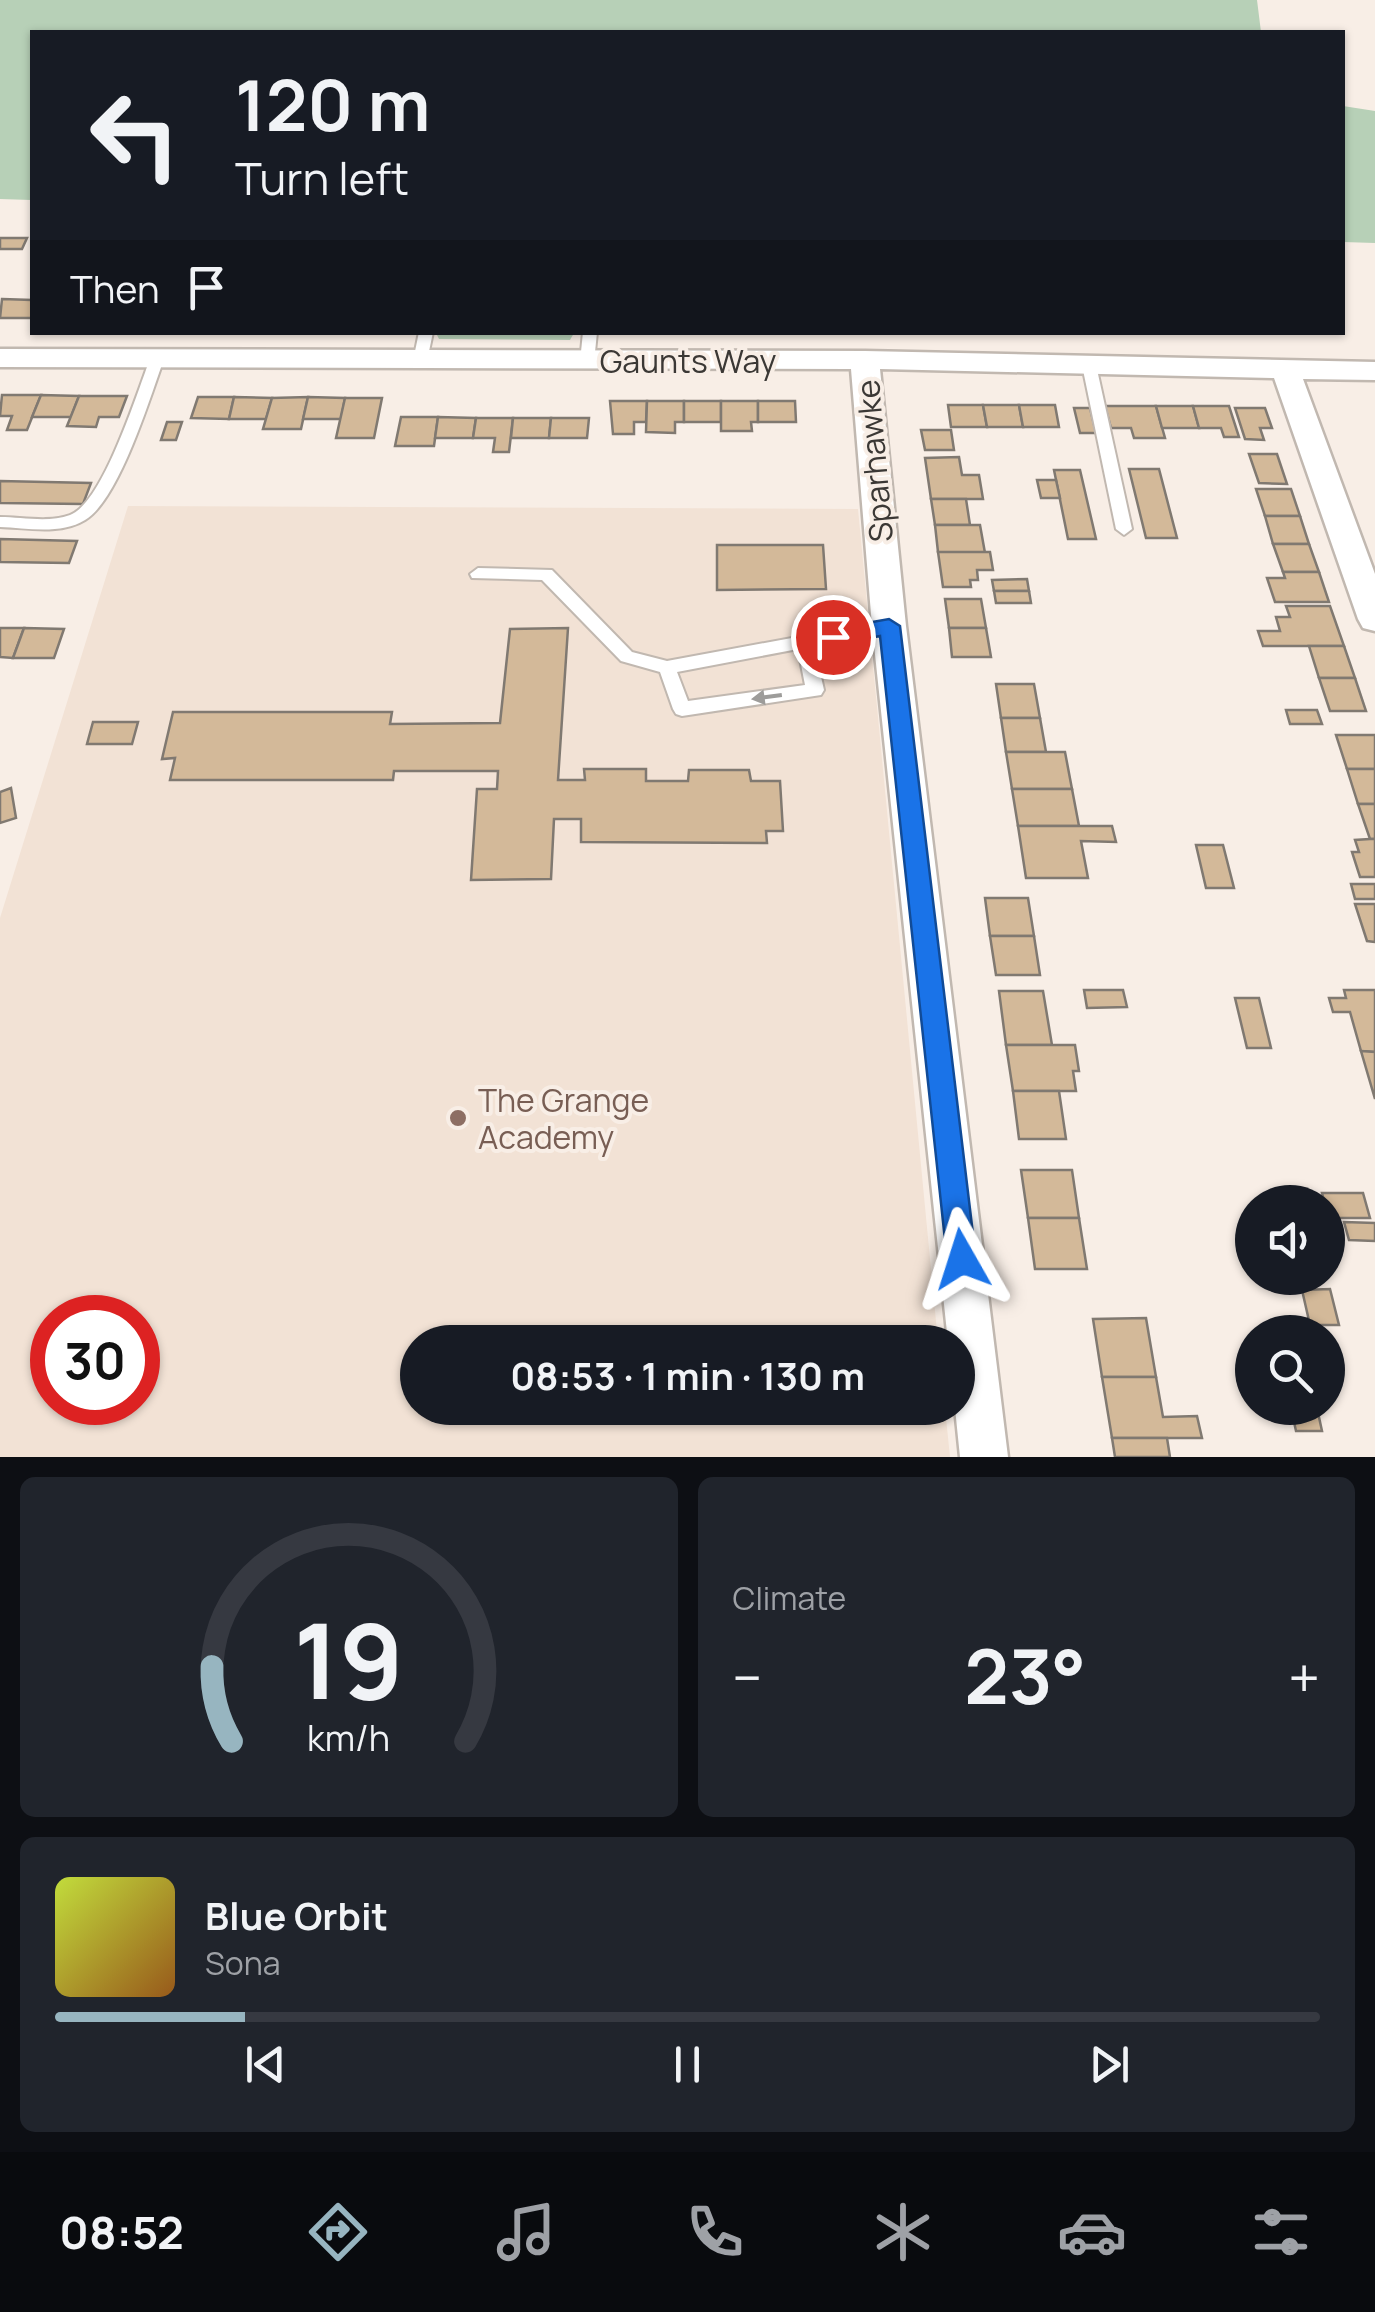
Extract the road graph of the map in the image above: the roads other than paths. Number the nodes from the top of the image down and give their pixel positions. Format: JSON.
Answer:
{"nodes":[{"id":1,"x":425,"y":335,"type":"edge"},
{"id":2,"x":590,"y":335,"type":"edge"},
{"id":3,"x":0,"y":358,"type":"edge"},
{"id":4,"x":157,"y":359,"type":"junction"},
{"id":5,"x":865,"y":360,"type":"junction"},
{"id":6,"x":420,"y":362,"type":"junction"},
{"id":7,"x":587,"y":362,"type":"junction"},
{"id":8,"x":1090,"y":365,"type":"junction"},
{"id":9,"x":1285,"y":369,"type":"junction"},
{"id":10,"x":1375,"y":371,"type":"edge"},
{"id":11,"x":0,"y":522,"type":"edge"},
{"id":12,"x":1124,"y":529,"type":"dead end"},
{"id":13,"x":478,"y":574,"type":"dead end"},
{"id":14,"x":1375,"y":619,"type":"edge"},
{"id":15,"x":889,"y":626,"type":"junction"},
{"id":16,"x":804,"y":642,"type":"junction"},
{"id":17,"x":667,"y":667,"type":"junction"},
{"id":18,"x":984,"y":1457,"type":"edge"}],
"edges":[{"from":1,"to":6,"type":"lane"},
{"from":2,"to":7,"type":"lane"},
{"from":3,"to":4,"type":"street","name":"Gaunts Way"},
{"from":4,"to":6,"type":"street","name":"Gaunts Way"},
{"from":4,"to":11,"type":"lane"},
{"from":5,"to":7,"type":"street","name":"Gaunts Way"},
{"from":5,"to":8,"type":"street","name":"Gaunts Way"},
{"from":5,"to":15,"type":"street","name":"Sparhawke"},
{"from":6,"to":7,"type":"street","name":"Gaunts Way"},
{"from":8,"to":9,"type":"street","name":"Gaunts Way"},
{"from":8,"to":12,"type":"lane"},
{"from":9,"to":10,"type":"street","name":"Gaunts Way"},
{"from":9,"to":14,"type":"street"},
{"from":13,"to":17,"type":"lane"},
{"from":15,"to":16,"type":"lane"},
{"from":15,"to":18,"type":"street","name":"Sparhawke"},
{"from":16,"to":17,"type":"lane"},
{"from":16,"to":17,"type":"lane","one_way":true}]}
